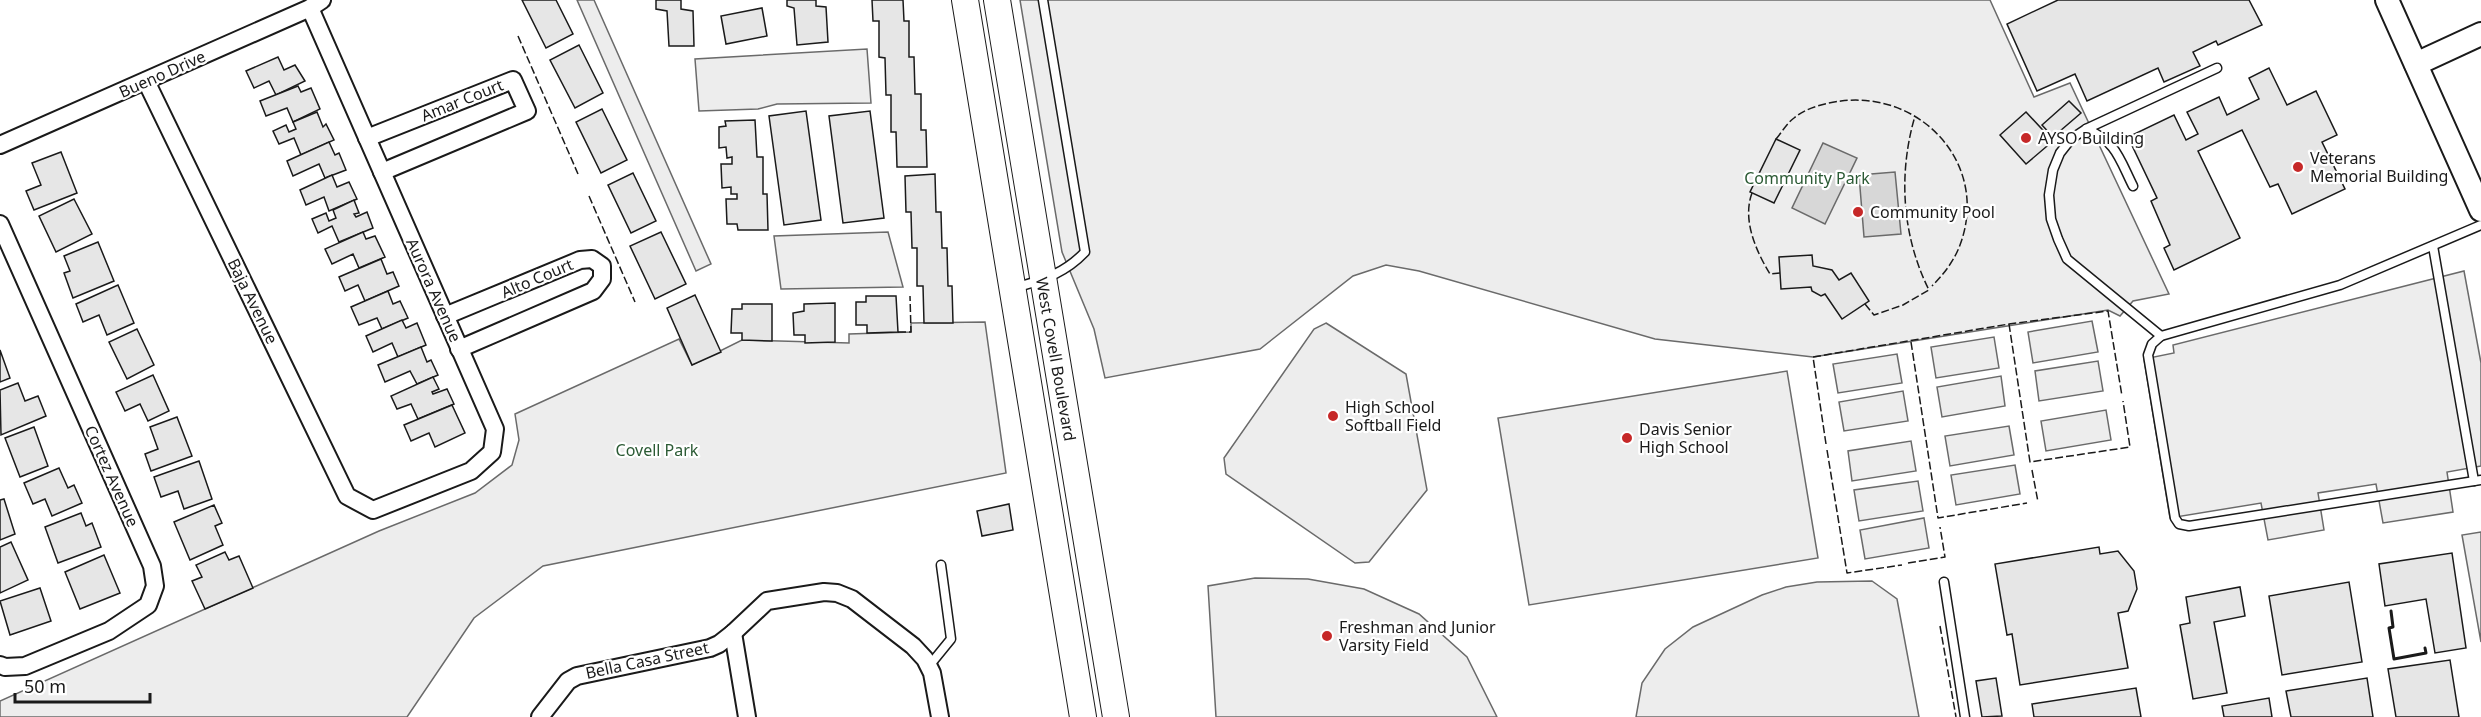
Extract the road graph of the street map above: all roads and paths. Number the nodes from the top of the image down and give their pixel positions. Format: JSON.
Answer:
{"nodes":[{"id":1,"x":965,"y":0,"type":"edge"},
{"id":2,"x":998,"y":0,"type":"edge"},
{"id":3,"x":1043,"y":0,"type":"edge"},
{"id":4,"x":2387,"y":0,"type":"edge"},
{"id":5,"x":316,"y":4,"type":"edge"},
{"id":6,"x":2481,"y":34,"type":"edge"},
{"id":7,"x":2416,"y":64,"type":"junction"},
{"id":8,"x":2217,"y":68,"type":"dead end"},
{"id":9,"x":146,"y":81,"type":"junction"},
{"id":10,"x":2086,"y":129,"type":"junction"},
{"id":11,"x":367,"y":138,"type":"junction"},
{"id":12,"x":0,"y":145,"type":"edge"},
{"id":13,"x":382,"y":172,"type":"junction"},
{"id":14,"x":2133,"y":186,"type":"dead end"},
{"id":15,"x":2481,"y":210,"type":"edge"},
{"id":16,"x":0,"y":224,"type":"edge"},
{"id":17,"x":2481,"y":225,"type":"edge"},
{"id":18,"x":2433,"y":246,"type":"junction"},
{"id":19,"x":1042,"y":280,"type":"junction"},
{"id":20,"x":1013,"y":289,"type":"junction"},
{"id":21,"x":445,"y":316,"type":"junction"},
{"id":22,"x":2161,"y":336,"type":"junction"},
{"id":23,"x":459,"y":349,"type":"junction"},
{"id":24,"x":2477,"y":481,"type":"edge"},
{"id":25,"x":373,"y":510,"type":"joint"},
{"id":26,"x":941,"y":565,"type":"dead end"},
{"id":27,"x":1944,"y":582,"type":"dead end"},
{"id":28,"x":733,"y":633,"type":"junction"},
{"id":29,"x":0,"y":665,"type":"edge"},
{"id":30,"x":929,"y":666,"type":"junction"},
{"id":31,"x":540,"y":717,"type":"edge"},
{"id":32,"x":747,"y":717,"type":"edge"},
{"id":33,"x":940,"y":717,"type":"edge"},
{"id":34,"x":1083,"y":717,"type":"edge"},
{"id":35,"x":1116,"y":717,"type":"edge"},
{"id":36,"x":1965,"y":717,"type":"edge"}],
"edges":[{"from":1,"to":20,"type":"main road","name":"West Covell Boulevard"},
{"from":2,"to":19,"type":"main road","name":"West Covell Boulevard"},
{"from":3,"to":19,"type":"lane"},
{"from":4,"to":7,"type":"street"},
{"from":5,"to":9,"type":"street","name":"Bueno Drive"},
{"from":5,"to":11,"type":"street","name":"Aurora Avenue"},
{"from":6,"to":7,"type":"street"},
{"from":7,"to":15,"type":"street"},
{"from":8,"to":10,"type":"lane"},
{"from":9,"to":12,"type":"street","name":"Bueno Drive"},
{"from":9,"to":25,"type":"street","name":"Baja Avenue"},
{"from":10,"to":14,"type":"lane"},
{"from":10,"to":22,"type":"lane"},
{"from":11,"to":13,"type":"street","name":"Aurora Avenue"},
{"from":11,"to":13,"type":"street","name":"Amar Court"},
{"from":13,"to":21,"type":"street","name":"Aurora Avenue"},
{"from":16,"to":29,"type":"street","name":"Cortez Avenue"},
{"from":17,"to":18,"type":"lane"},
{"from":18,"to":22,"type":"lane"},
{"from":18,"to":24,"type":"lane"},
{"from":19,"to":20,"type":"lane"},
{"from":19,"to":35,"type":"main road","name":"West Covell Boulevard"},
{"from":20,"to":34,"type":"main road","name":"West Covell Boulevard"},
{"from":21,"to":23,"type":"street","name":"Aurora Avenue"},
{"from":21,"to":23,"type":"street","name":"Alto Court"},
{"from":22,"to":24,"type":"lane"},
{"from":23,"to":25,"type":"street","name":"Aurora Avenue"},
{"from":26,"to":30,"type":"lane"},
{"from":27,"to":36,"type":"lane"},
{"from":28,"to":30,"type":"street","name":"Bella Casa Street"},
{"from":28,"to":31,"type":"street","name":"Bella Casa Street"},
{"from":28,"to":32,"type":"street"},
{"from":30,"to":33,"type":"street"}]}
